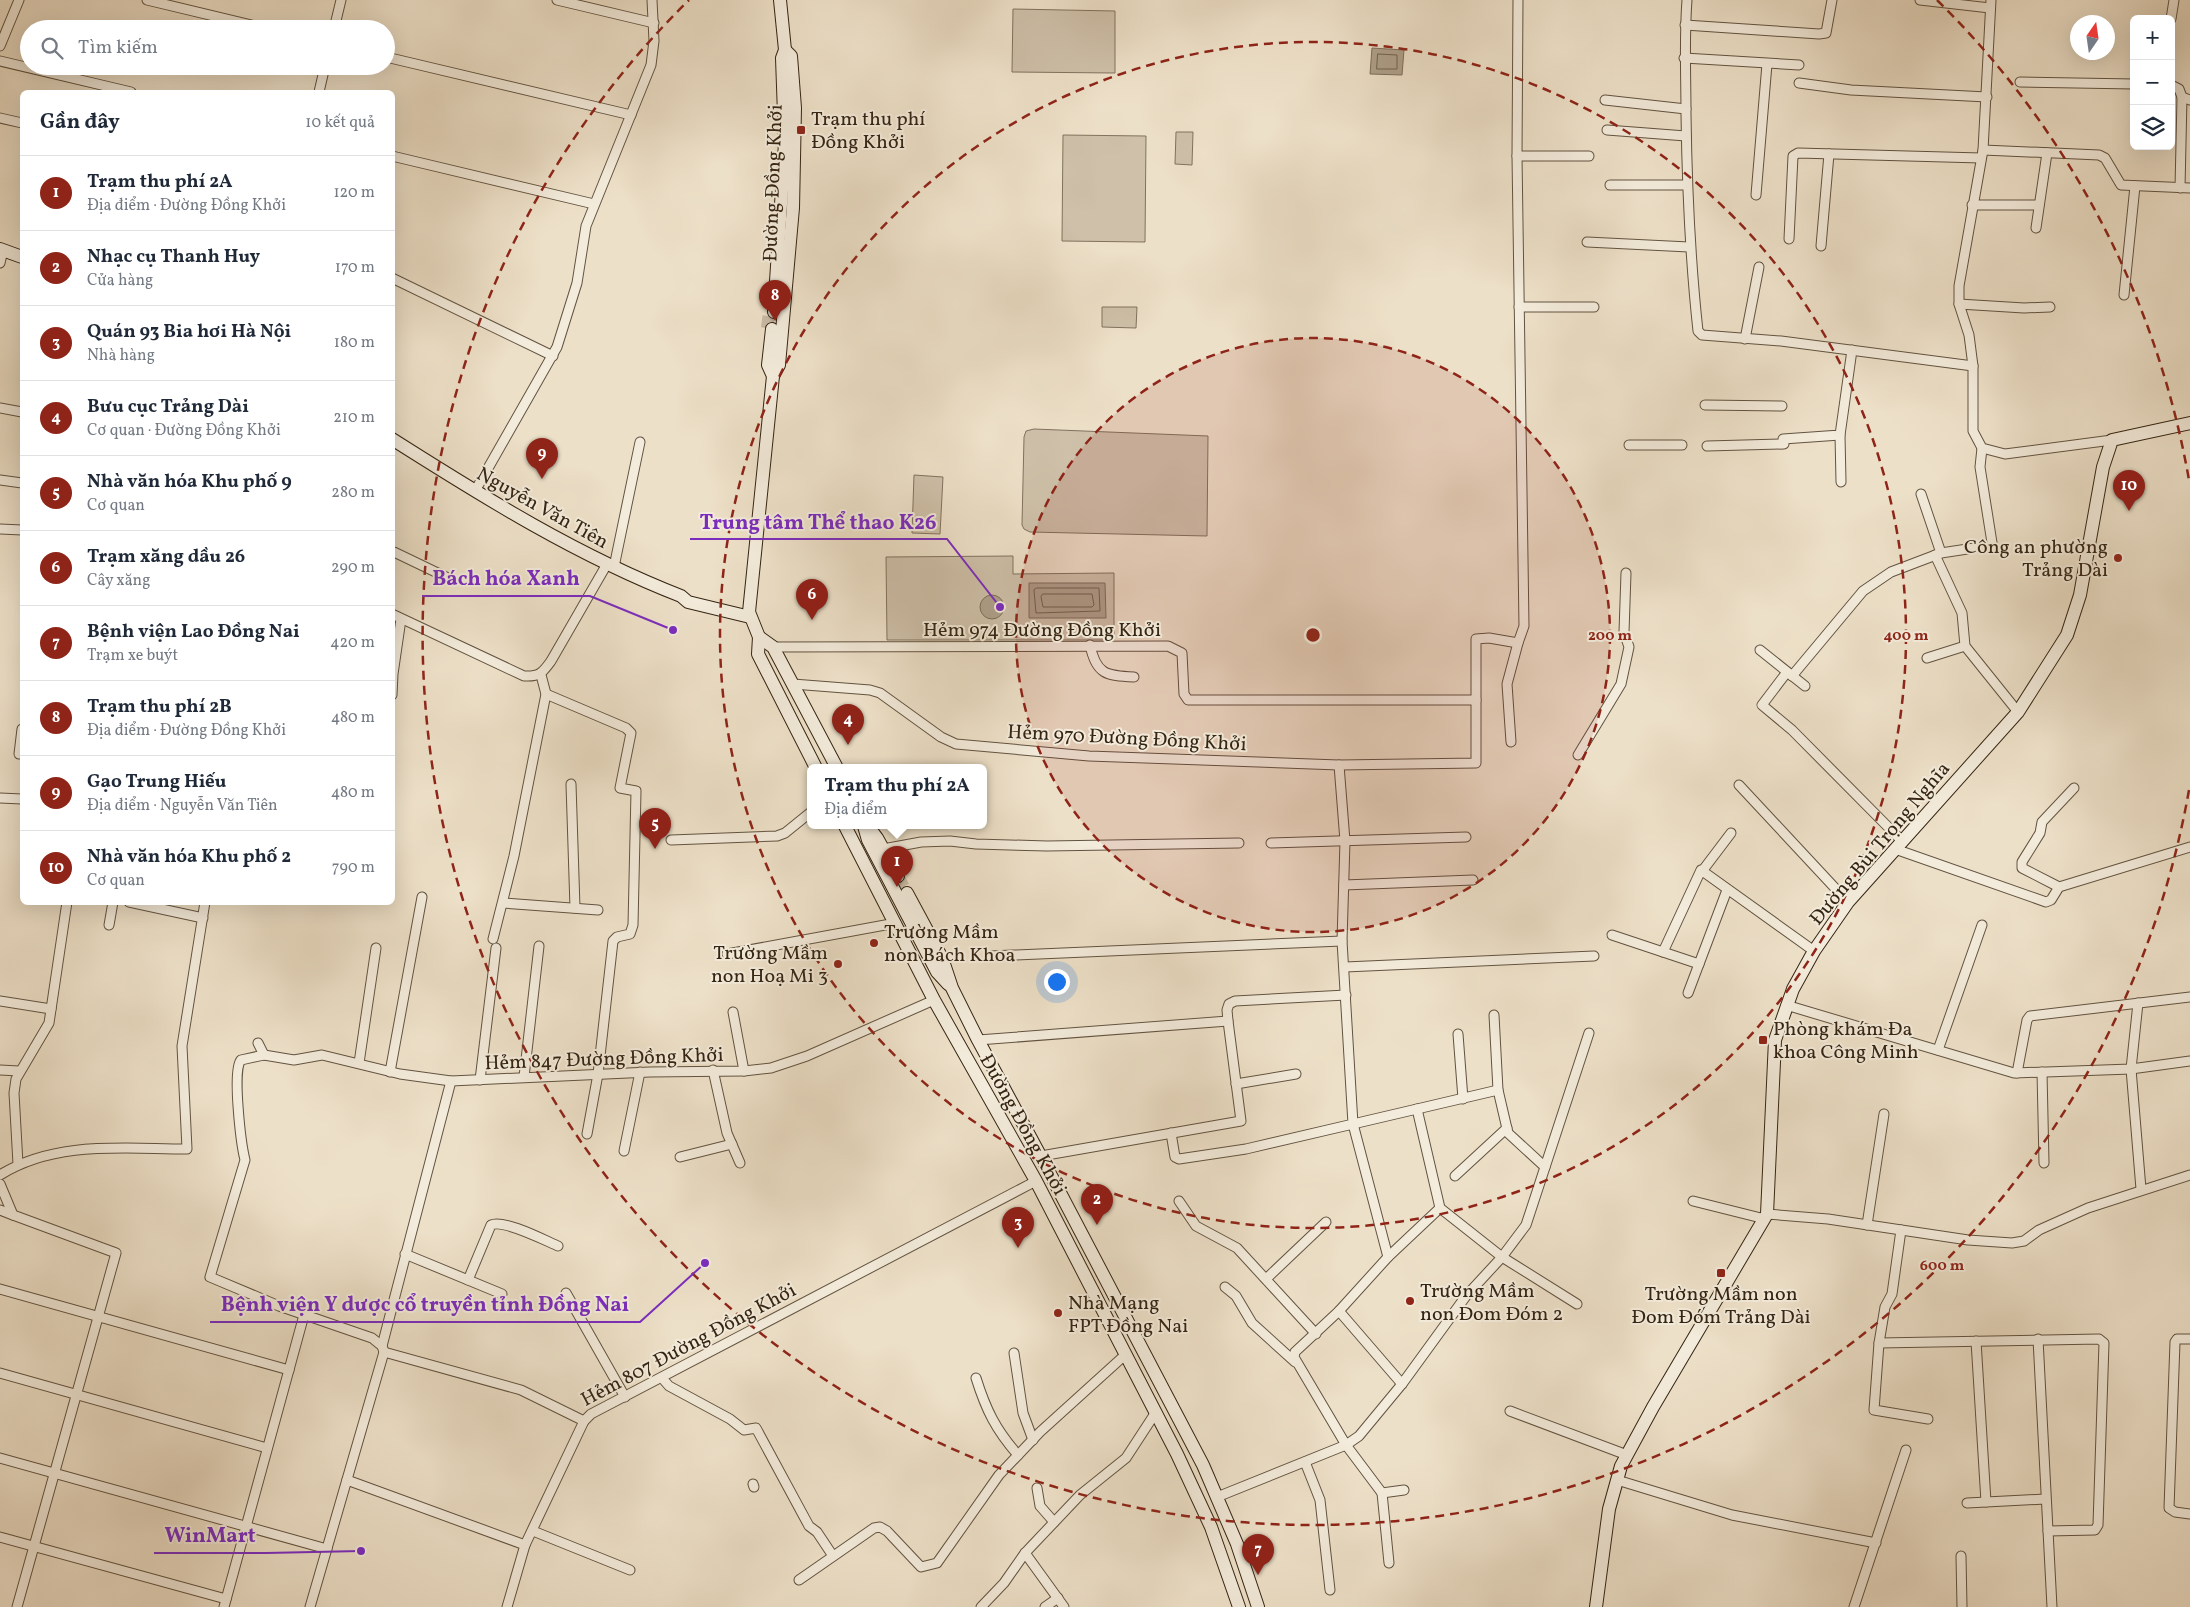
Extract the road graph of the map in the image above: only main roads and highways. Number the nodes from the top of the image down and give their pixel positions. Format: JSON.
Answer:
{"nodes":[{"id":1,"x":780,"y":0,"type":"edge"},
{"id":2,"x":785,"y":50,"type":"junction"},
{"id":3,"x":2,"y":250,"type":"edge"},
{"id":4,"x":20,"y":256,"type":"edge"},
{"id":5,"x":773,"y":309,"type":"tunnel mouth"},
{"id":6,"x":770,"y":333,"type":"tunnel mouth"},
{"id":7,"x":772,"y":376,"type":"junction"},
{"id":8,"x":2190,"y":423,"type":"edge"},
{"id":9,"x":395,"y":441,"type":"edge"},
{"id":10,"x":681,"y":596,"type":"junction"},
{"id":11,"x":724,"y":602,"type":"dead end"},
{"id":12,"x":750,"y":617,"type":"junction"},
{"id":13,"x":759,"y":637,"type":"junction"},
{"id":14,"x":774,"y":647,"type":"junction"},
{"id":15,"x":758,"y":654,"type":"junction"},
{"id":16,"x":814,"y":764,"type":"edge"},
{"id":17,"x":835,"y":764,"type":"edge"},
{"id":18,"x":847,"y":829,"type":"edge"},
{"id":19,"x":866,"y":829,"type":"edge"},
{"id":20,"x":868,"y":829,"type":"edge"},
{"id":21,"x":952,"y":988,"type":"junction"},
{"id":22,"x":1051,"y":1175,"type":"junction"},
{"id":23,"x":1036,"y":1181,"type":"junction"},
{"id":24,"x":1239,"y":1607,"type":"edge"},
{"id":25,"x":1258,"y":1607,"type":"edge"},
{"id":26,"x":1596,"y":1607,"type":"edge"}],
"edges":[{"from":1,"to":2,"type":"main road","name":"Đường Đồng Khởi"},
{"from":2,"to":5,"type":"main road","name":"Đường Đồng Khởi"},
{"from":2,"to":7,"type":"main road","name":"Đường Đồng Khởi"},
{"from":3,"to":4,"type":"main road"},
{"from":6,"to":7,"type":"main road","name":"Đường Đồng Khởi"},
{"from":7,"to":12,"type":"main road","name":"Đường Đồng Khởi"},
{"from":8,"to":26,"type":"main road","name":"Đường Bùi Trọng Nghĩa"},
{"from":9,"to":10,"type":"main road","name":"Nguyễn Văn Tiên"},
{"from":10,"to":11,"type":"main road","name":"Nguyễn Văn Tiên"},
{"from":10,"to":12,"type":"main road","name":"Nguyễn Văn Tiên"},
{"from":12,"to":13,"type":"main road","name":"Đường Đồng Khởi"},
{"from":13,"to":14,"type":"main road"},
{"from":13,"to":15,"type":"main road","name":"Đường Đồng Khởi"},
{"from":14,"to":15,"type":"main road"},
{"from":14,"to":17,"type":"main road"},
{"from":15,"to":16,"type":"main road"},
{"from":18,"to":23,"type":"main road","name":"Đường Đồng Khởi"},
{"from":19,"to":21,"type":"main road","name":"Đường Đồng Khởi"},
{"from":20,"to":21,"type":"main road","name":"Đường Đồng Khởi"},
{"from":21,"to":22,"type":"main road","name":"Đường Đồng Khởi"},
{"from":22,"to":23,"type":"main road"},
{"from":22,"to":25,"type":"main road","name":"Đường Đồng Khởi"},
{"from":23,"to":24,"type":"main road","name":"Đường Đồng Khởi"}]}
